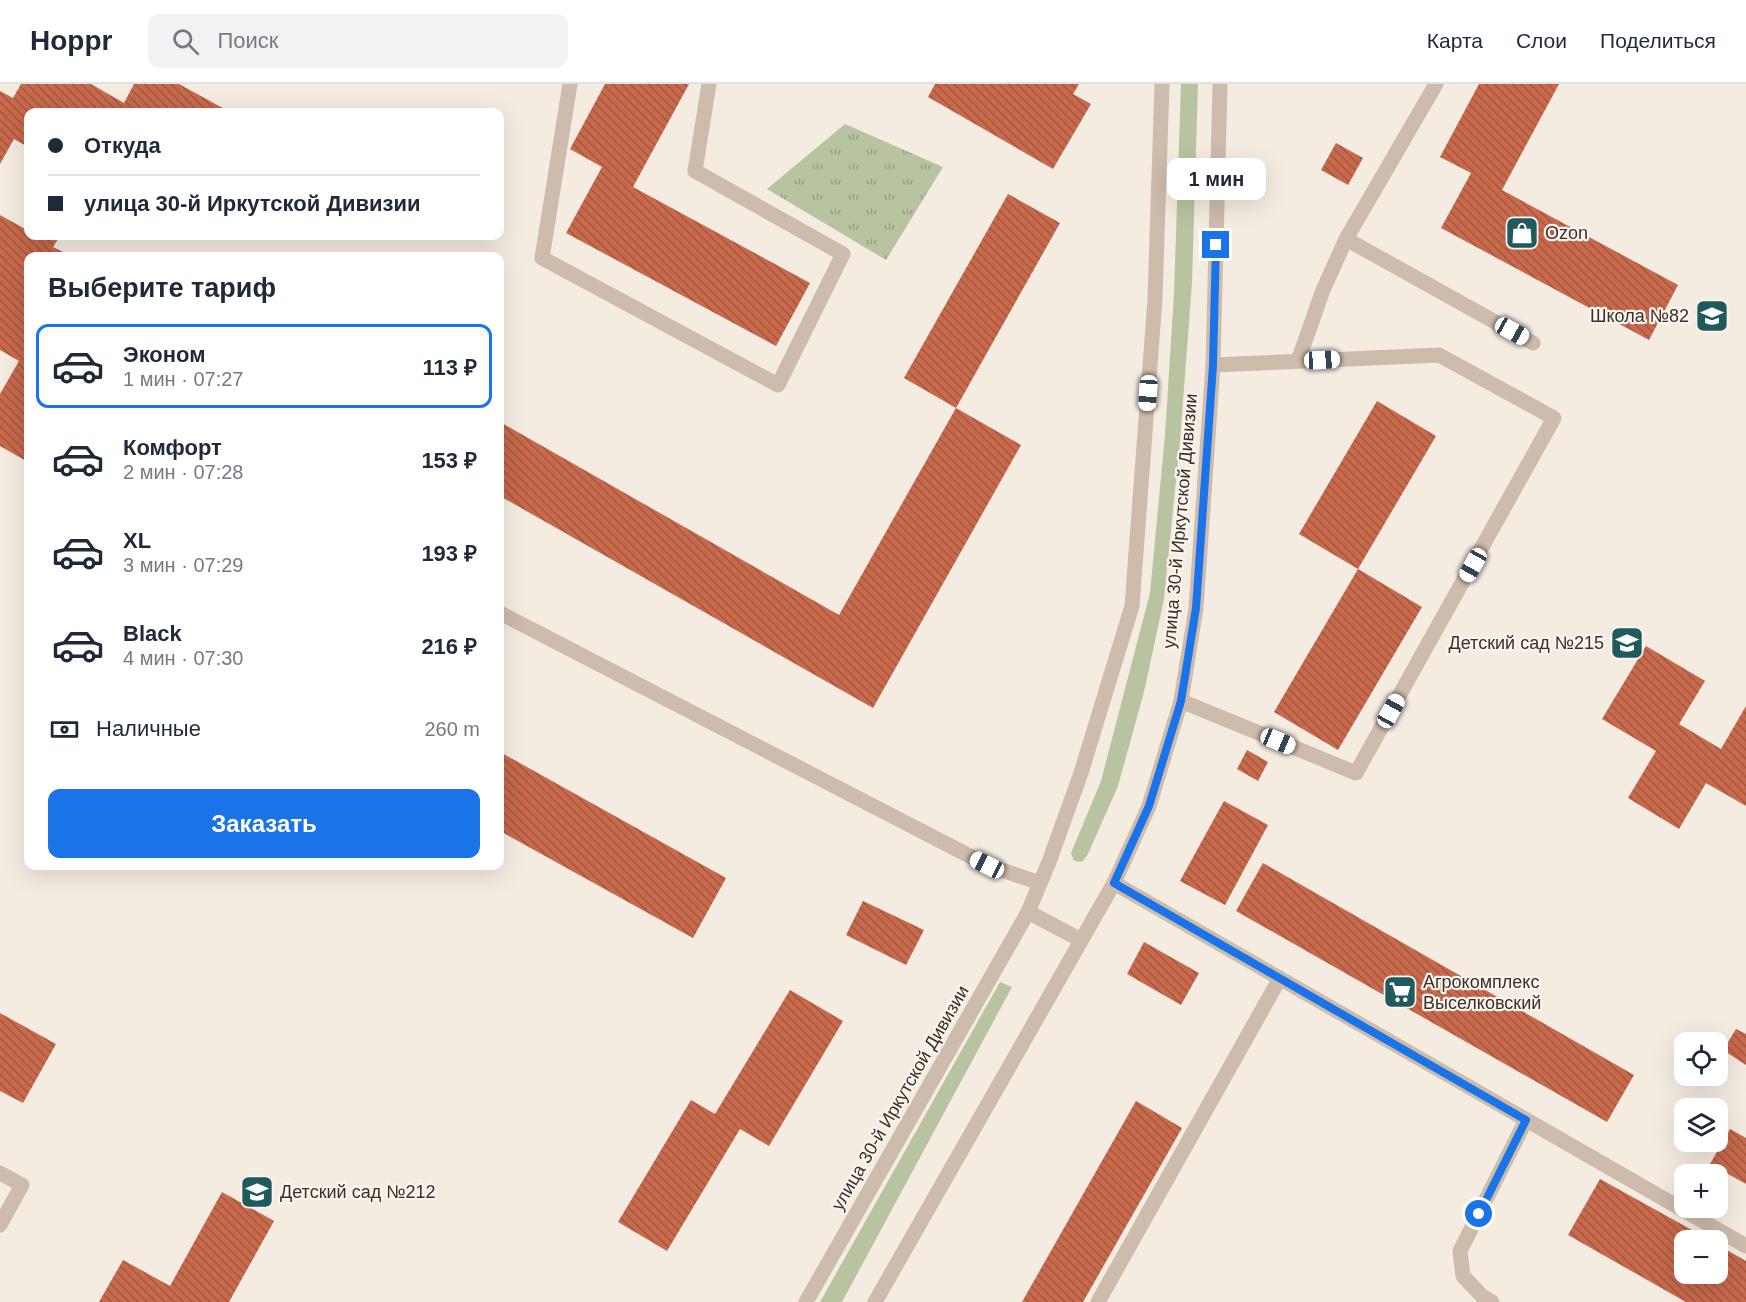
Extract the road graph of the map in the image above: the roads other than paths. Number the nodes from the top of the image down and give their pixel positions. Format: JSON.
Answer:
{"nodes":[{"id":1,"x":570,"y":84,"type":"edge"},
{"id":2,"x":709,"y":84,"type":"edge"},
{"id":3,"x":1162,"y":84,"type":"edge"},
{"id":4,"x":1220,"y":84,"type":"edge"},
{"id":5,"x":1436,"y":84,"type":"edge"},
{"id":6,"x":1346,"y":239,"type":"junction"},
{"id":7,"x":1533,"y":343,"type":"dead end"},
{"id":8,"x":1298,"y":362,"type":"junction"},
{"id":9,"x":1213,"y":365,"type":"junction"},
{"id":10,"x":504,"y":615,"type":"edge"},
{"id":11,"x":1181,"y":701,"type":"junction"},
{"id":12,"x":1114,"y":883,"type":"junction"},
{"id":13,"x":1040,"y":884,"type":"junction"},
{"id":14,"x":1028,"y":912,"type":"junction"},
{"id":15,"x":1081,"y":940,"type":"junction"},
{"id":16,"x":1280,"y":978,"type":"junction"},
{"id":17,"x":1526,"y":1120,"type":"junction"},
{"id":18,"x":0,"y":1173,"type":"edge"},
{"id":19,"x":0,"y":1225,"type":"edge"},
{"id":20,"x":1746,"y":1246,"type":"edge"},
{"id":21,"x":806,"y":1302,"type":"edge"},
{"id":22,"x":875,"y":1302,"type":"edge"},
{"id":23,"x":1098,"y":1302,"type":"edge"},
{"id":24,"x":1492,"y":1302,"type":"edge"}],
"edges":[{"from":1,"to":2,"type":"street"},
{"from":3,"to":13,"type":"street","name":"улица 30-й Иркутской Дивизии"},
{"from":4,"to":9,"type":"street","name":"улица 30-й Иркутской Дивизии"},
{"from":5,"to":6,"type":"street"},
{"from":6,"to":7,"type":"street"},
{"from":6,"to":8,"type":"street"},
{"from":8,"to":9,"type":"street"},
{"from":8,"to":11,"type":"street"},
{"from":9,"to":11,"type":"street","name":"улица 30-й Иркутской Дивизии"},
{"from":10,"to":13,"type":"street"},
{"from":11,"to":12,"type":"street","name":"улица 30-й Иркутской Дивизии"},
{"from":12,"to":15,"type":"street","name":"улица 30-й Иркутской Дивизии"},
{"from":12,"to":16,"type":"street"},
{"from":13,"to":14,"type":"street","name":"улица 30-й Иркутской Дивизии"},
{"from":14,"to":15,"type":"street"},
{"from":14,"to":21,"type":"street","name":"улица 30-й Иркутской Дивизии"},
{"from":15,"to":22,"type":"street","name":"улица 30-й Иркутской Дивизии"},
{"from":16,"to":17,"type":"street"},
{"from":16,"to":23,"type":"street"},
{"from":17,"to":20,"type":"street"},
{"from":17,"to":24,"type":"street"},
{"from":18,"to":19,"type":"street"}]}
